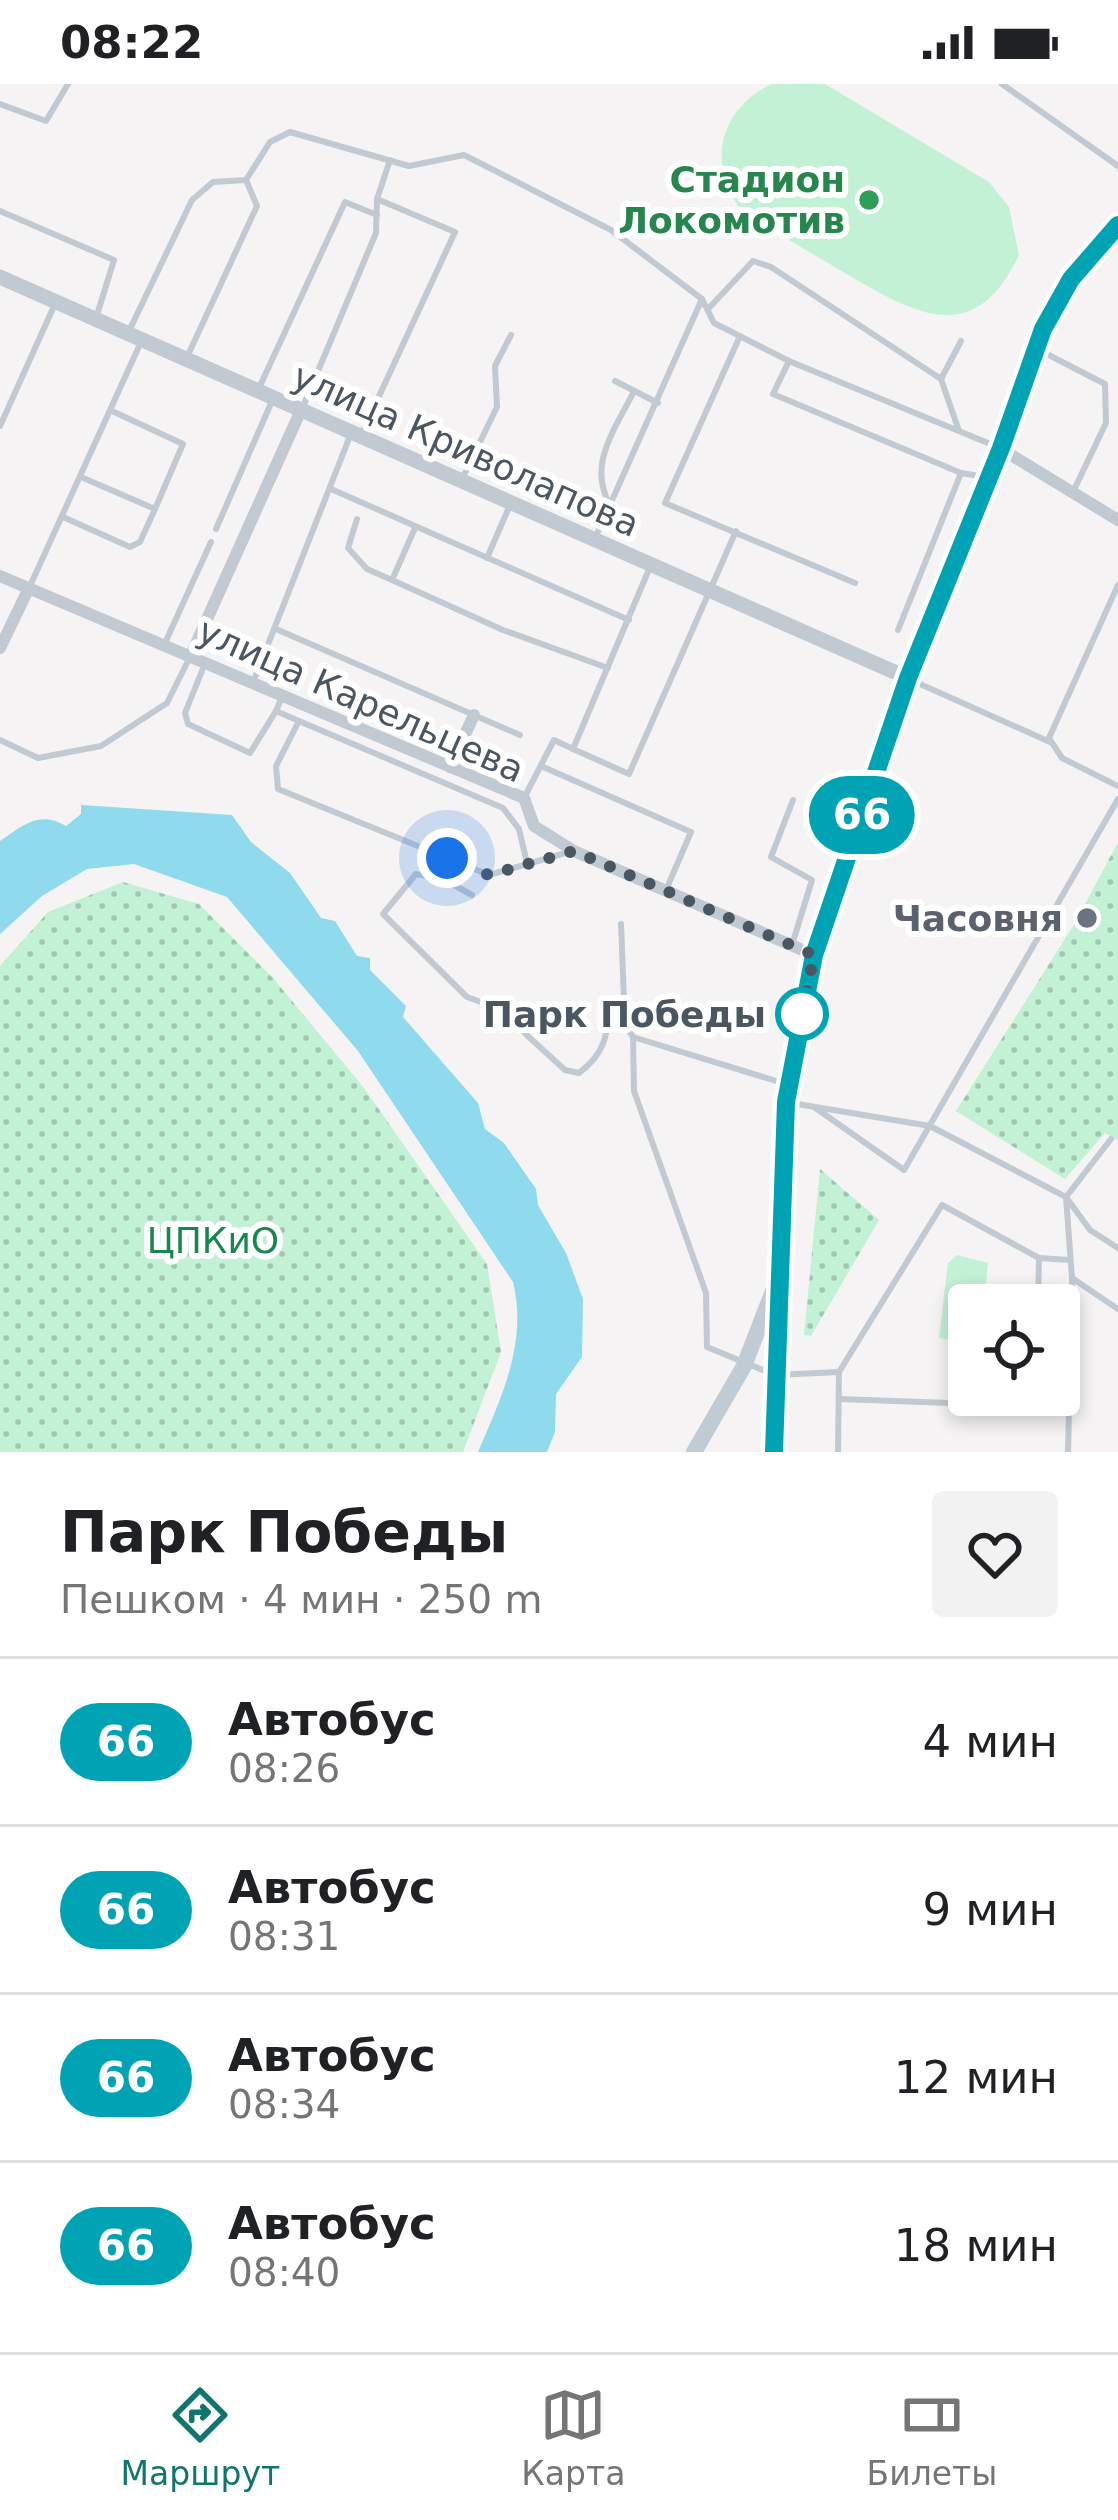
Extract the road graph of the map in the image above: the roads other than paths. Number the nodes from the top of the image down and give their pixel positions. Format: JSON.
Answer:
{"nodes":[{"id":1,"x":68,"y":84,"type":"edge"},
{"id":2,"x":1002,"y":84,"type":"edge"},
{"id":3,"x":0,"y":104,"type":"edge"},
{"id":4,"x":390,"y":160,"type":"junction"},
{"id":5,"x":1118,"y":166,"type":"edge"},
{"id":6,"x":246,"y":180,"type":"junction"},
{"id":7,"x":377,"y":199,"type":"junction"},
{"id":8,"x":0,"y":211,"type":"edge"},
{"id":9,"x":379,"y":215,"type":"junction"},
{"id":10,"x":1118,"y":225,"type":"edge"},
{"id":11,"x":1,"y":282,"type":"edge"},
{"id":12,"x":702,"y":298,"type":"junction"},
{"id":13,"x":55,"y":302,"type":"junction"},
{"id":14,"x":707,"y":310,"type":"junction"},
{"id":15,"x":94,"y":320,"type":"junction"},
{"id":16,"x":511,"y":334,"type":"dead end"},
{"id":17,"x":740,"y":336,"type":"junction"},
{"id":18,"x":135,"y":338,"type":"junction"},
{"id":19,"x":961,"y":341,"type":"dead end"},
{"id":20,"x":1036,"y":349,"type":"junction"},
{"id":21,"x":186,"y":360,"type":"junction"},
{"id":22,"x":789,"y":361,"type":"junction"},
{"id":23,"x":941,"y":379,"type":"junction"},
{"id":24,"x":615,"y":381,"type":"dead end"},
{"id":25,"x":634,"y":391,"type":"junction"},
{"id":26,"x":265,"y":395,"type":"junction"},
{"id":27,"x":658,"y":403,"type":"junction"},
{"id":28,"x":301,"y":410,"type":"junction"},
{"id":29,"x":111,"y":411,"type":"junction"},
{"id":30,"x":0,"y":426,"type":"edge"},
{"id":31,"x":959,"y":431,"type":"junction"},
{"id":32,"x":356,"y":434,"type":"junction"},
{"id":33,"x":1001,"y":448,"type":"junction"},
{"id":34,"x":961,"y":473,"type":"junction"},
{"id":35,"x":81,"y":477,"type":"junction"},
{"id":36,"x":988,"y":477,"type":"junction"},
{"id":37,"x":461,"y":480,"type":"junction"},
{"id":38,"x":332,"y":489,"type":"junction"},
{"id":39,"x":1073,"y":492,"type":"junction"},
{"id":40,"x":512,"y":502,"type":"junction"},
{"id":41,"x":610,"y":505,"type":"junction"},
{"id":42,"x":155,"y":509,"type":"junction"},
{"id":43,"x":63,"y":517,"type":"junction"},
{"id":44,"x":358,"y":519,"type":"dead end"},
{"id":45,"x":1118,"y":520,"type":"edge"},
{"id":46,"x":416,"y":527,"type":"junction"},
{"id":47,"x":216,"y":529,"type":"dead end"},
{"id":48,"x":736,"y":531,"type":"junction"},
{"id":49,"x":595,"y":538,"type":"junction"},
{"id":50,"x":211,"y":542,"type":"dead end"},
{"id":51,"x":487,"y":558,"type":"junction"},
{"id":52,"x":651,"y":563,"type":"junction"},
{"id":53,"x":0,"y":576,"type":"edge"},
{"id":54,"x":392,"y":580,"type":"junction"},
{"id":55,"x":855,"y":583,"type":"dead end"},
{"id":56,"x":1118,"y":585,"type":"edge"},
{"id":57,"x":710,"y":589,"type":"junction"},
{"id":58,"x":28,"y":590,"type":"junction"},
{"id":59,"x":629,"y":620,"type":"junction"},
{"id":60,"x":276,"y":629,"type":"junction"},
{"id":61,"x":898,"y":630,"type":"dead end"},
{"id":62,"x":164,"y":646,"type":"junction"},
{"id":63,"x":0,"y":648,"type":"edge"},
{"id":64,"x":190,"y":657,"type":"junction"},
{"id":65,"x":206,"y":663,"type":"junction"},
{"id":66,"x":608,"y":668,"type":"junction"},
{"id":67,"x":908,"y":678,"type":"junction"},
{"id":68,"x":253,"y":685,"type":"junction"},
{"id":69,"x":278,"y":705,"type":"junction"},
{"id":70,"x":474,"y":715,"type":"junction"},
{"id":71,"x":299,"y":722,"type":"junction"},
{"id":72,"x":520,"y":735,"type":"dead end"},
{"id":73,"x":0,"y":740,"type":"edge"},
{"id":74,"x":1050,"y":742,"type":"junction"},
{"id":75,"x":573,"y":749,"type":"junction"},
{"id":76,"x":541,"y":766,"type":"junction"},
{"id":77,"x":450,"y":767,"type":"junction"},
{"id":78,"x":1118,"y":785,"type":"edge"},
{"id":79,"x":524,"y":798,"type":"junction"},
{"id":80,"x":1118,"y":799,"type":"edge"},
{"id":81,"x":794,"y":800,"type":"dead end"},
{"id":82,"x":528,"y":816,"type":"junction"},
{"id":83,"x":518,"y":828,"type":"junction"},
{"id":84,"x":574,"y":851,"type":"junction"},
{"id":85,"x":527,"y":863,"type":"junction"},
{"id":86,"x":666,"y":890,"type":"junction"},
{"id":87,"x":472,"y":896,"type":"dead end"},
{"id":88,"x":621,"y":924,"type":"dead end"},
{"id":89,"x":792,"y":945,"type":"junction"},
{"id":90,"x":814,"y":955,"type":"junction"},
{"id":91,"x":609,"y":1007,"type":"dead end"},
{"id":92,"x":633,"y":1037,"type":"junction"},
{"id":93,"x":787,"y":1094,"type":"junction"},
{"id":94,"x":814,"y":1107,"type":"junction"},
{"id":95,"x":929,"y":1126,"type":"junction"},
{"id":96,"x":1111,"y":1139,"type":"dead end"},
{"id":97,"x":1066,"y":1197,"type":"junction"},
{"id":98,"x":1118,"y":1247,"type":"edge"},
{"id":99,"x":1039,"y":1258,"type":"junction"},
{"id":100,"x":1069,"y":1260,"type":"junction"},
{"id":101,"x":778,"y":1278,"type":"junction"},
{"id":102,"x":1072,"y":1278,"type":"junction"},
{"id":103,"x":1038,"y":1284,"type":"edge"},
{"id":104,"x":1072,"y":1284,"type":"edge"},
{"id":105,"x":1118,"y":1309,"type":"edge"},
{"id":106,"x":744,"y":1366,"type":"junction"},
{"id":107,"x":839,"y":1372,"type":"junction"},
{"id":108,"x":775,"y":1375,"type":"junction"},
{"id":109,"x":839,"y":1399,"type":"junction"},
{"id":110,"x":948,"y":1403,"type":"edge"},
{"id":111,"x":1070,"y":1416,"type":"edge"},
{"id":112,"x":694,"y":1452,"type":"edge"},
{"id":113,"x":774,"y":1452,"type":"edge"},
{"id":114,"x":838,"y":1452,"type":"edge"},
{"id":115,"x":1068,"y":1452,"type":"edge"}],
"edges":[{"from":1,"to":3,"type":"lane"},
{"from":2,"to":5,"type":"lane"},
{"from":4,"to":6,"type":"lane"},
{"from":4,"to":7,"type":"lane"},
{"from":4,"to":12,"type":"lane"},
{"from":6,"to":18,"type":"lane"},
{"from":6,"to":21,"type":"lane"},
{"from":7,"to":9,"type":"lane"},
{"from":7,"to":32,"type":"lane"},
{"from":8,"to":15,"type":"lane"},
{"from":9,"to":26,"type":"lane"},
{"from":9,"to":28,"type":"lane"},
{"from":10,"to":20,"type":"main road"},
{"from":11,"to":13,"type":"street","name":"улица Криволапова"},
{"from":12,"to":14,"type":"lane"},
{"from":12,"to":27,"type":"lane"},
{"from":13,"to":15,"type":"street","name":"улица Криволапова"},
{"from":13,"to":30,"type":"lane"},
{"from":14,"to":17,"type":"lane"},
{"from":14,"to":23,"type":"lane"},
{"from":15,"to":18,"type":"street","name":"улица Криволапова"},
{"from":16,"to":37,"type":"lane"},
{"from":17,"to":22,"type":"lane"},
{"from":17,"to":48,"type":"lane"},
{"from":18,"to":21,"type":"street","name":"улица Криволапова"},
{"from":18,"to":29,"type":"lane"},
{"from":19,"to":23,"type":"lane"},
{"from":20,"to":33,"type":"main road"},
{"from":20,"to":39,"type":"lane"},
{"from":21,"to":26,"type":"street","name":"улица Криволапова"},
{"from":22,"to":31,"type":"lane"},
{"from":22,"to":34,"type":"lane"},
{"from":23,"to":31,"type":"lane"},
{"from":24,"to":25,"type":"lane"},
{"from":25,"to":27,"type":"lane"},
{"from":25,"to":41,"type":"lane"},
{"from":26,"to":28,"type":"street","name":"улица Криволапова"},
{"from":26,"to":47,"type":"lane"},
{"from":27,"to":41,"type":"lane"},
{"from":28,"to":32,"type":"street","name":"улица Криволапова"},
{"from":28,"to":64,"type":"street"},
{"from":29,"to":35,"type":"lane"},
{"from":29,"to":42,"type":"lane"},
{"from":31,"to":33,"type":"lane"},
{"from":32,"to":37,"type":"street","name":"улица Криволапова"},
{"from":32,"to":38,"type":"lane"},
{"from":33,"to":36,"type":"main road"},
{"from":33,"to":39,"type":"street"},
{"from":34,"to":36,"type":"lane"},
{"from":34,"to":61,"type":"lane"},
{"from":35,"to":42,"type":"lane"},
{"from":35,"to":43,"type":"lane"},
{"from":36,"to":67,"type":"main road"},
{"from":37,"to":40,"type":"street","name":"улица Криволапова"},
{"from":38,"to":46,"type":"lane"},
{"from":38,"to":60,"type":"lane"},
{"from":39,"to":45,"type":"street"},
{"from":40,"to":49,"type":"street","name":"улица Криволапова"},
{"from":40,"to":51,"type":"lane"},
{"from":41,"to":49,"type":"lane"},
{"from":42,"to":43,"type":"lane"},
{"from":43,"to":58,"type":"lane"},
{"from":44,"to":54,"type":"lane"},
{"from":46,"to":51,"type":"lane"},
{"from":46,"to":54,"type":"lane"},
{"from":48,"to":55,"type":"lane"},
{"from":48,"to":57,"type":"lane"},
{"from":49,"to":52,"type":"street","name":"улица Криволапова"},
{"from":50,"to":62,"type":"lane"},
{"from":51,"to":59,"type":"lane"},
{"from":52,"to":57,"type":"street","name":"улица Криволапова"},
{"from":52,"to":59,"type":"lane"},
{"from":53,"to":58,"type":"street","name":"улица Карельцева"},
{"from":54,"to":66,"type":"lane"},
{"from":56,"to":74,"type":"lane"},
{"from":57,"to":67,"type":"street","name":"улица Криволапова"},
{"from":57,"to":75,"type":"lane"},
{"from":58,"to":62,"type":"street","name":"улица Карельцева"},
{"from":58,"to":63,"type":"street"},
{"from":59,"to":66,"type":"lane"},
{"from":60,"to":68,"type":"lane"},
{"from":60,"to":70,"type":"lane"},
{"from":62,"to":64,"type":"street","name":"улица Карельцева"},
{"from":64,"to":65,"type":"street","name":"улица Карельцева"},
{"from":64,"to":73,"type":"lane"},
{"from":65,"to":68,"type":"street","name":"улица Карельцева"},
{"from":65,"to":69,"type":"lane"},
{"from":66,"to":75,"type":"lane"},
{"from":67,"to":74,"type":"lane"},
{"from":67,"to":90,"type":"main road"},
{"from":68,"to":69,"type":"street","name":"улица Карельцева"},
{"from":69,"to":71,"type":"lane"},
{"from":69,"to":77,"type":"street","name":"улица Карельцева"},
{"from":70,"to":72,"type":"lane"},
{"from":70,"to":77,"type":"street"},
{"from":71,"to":83,"type":"lane"},
{"from":71,"to":85,"type":"lane"},
{"from":74,"to":78,"type":"lane"},
{"from":75,"to":76,"type":"lane"},
{"from":76,"to":79,"type":"lane"},
{"from":76,"to":86,"type":"lane"},
{"from":77,"to":79,"type":"street","name":"улица Карельцева"},
{"from":79,"to":82,"type":"street","name":"улица Карельцева"},
{"from":80,"to":95,"type":"lane"},
{"from":81,"to":89,"type":"lane"},
{"from":82,"to":83,"type":"lane"},
{"from":82,"to":84,"type":"street","name":"улица Карельцева"},
{"from":83,"to":85,"type":"lane"},
{"from":84,"to":85,"type":"lane"},
{"from":84,"to":86,"type":"street","name":"улица Карельцева"},
{"from":86,"to":89,"type":"street","name":"улица Карельцева"},
{"from":87,"to":91,"type":"lane"},
{"from":88,"to":92,"type":"lane"},
{"from":89,"to":90,"type":"street","name":"улица Карельцева"},
{"from":90,"to":93,"type":"main road"},
{"from":92,"to":93,"type":"lane"},
{"from":92,"to":106,"type":"lane"},
{"from":93,"to":94,"type":"lane"},
{"from":93,"to":101,"type":"main road"},
{"from":94,"to":95,"type":"lane"},
{"from":94,"to":95,"type":"lane"},
{"from":95,"to":97,"type":"lane"},
{"from":96,"to":97,"type":"lane"},
{"from":97,"to":98,"type":"lane"},
{"from":97,"to":100,"type":"lane"},
{"from":99,"to":100,"type":"lane"},
{"from":99,"to":103,"type":"lane"},
{"from":99,"to":107,"type":"lane"},
{"from":100,"to":102,"type":"lane"},
{"from":101,"to":106,"type":"main road"},
{"from":101,"to":108,"type":"street"},
{"from":102,"to":104,"type":"lane"},
{"from":102,"to":105,"type":"lane"},
{"from":106,"to":108,"type":"lane"},
{"from":106,"to":112,"type":"main road"},
{"from":107,"to":108,"type":"lane"},
{"from":107,"to":109,"type":"lane"},
{"from":108,"to":113,"type":"street"},
{"from":109,"to":110,"type":"lane"},
{"from":109,"to":114,"type":"lane"},
{"from":111,"to":115,"type":"lane"}]}
